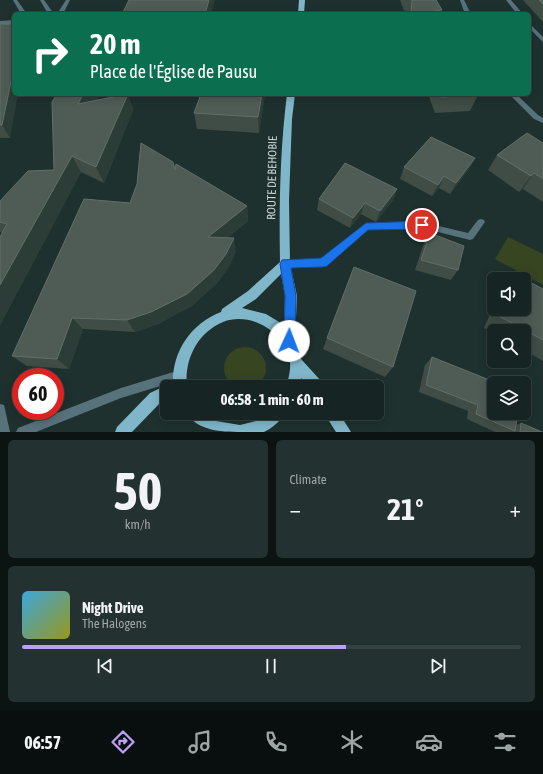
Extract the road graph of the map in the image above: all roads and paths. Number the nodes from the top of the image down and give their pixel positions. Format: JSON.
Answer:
{"nodes":[{"id":1,"x":14,"y":0,"type":"edge"},
{"id":2,"x":42,"y":0,"type":"edge"},
{"id":3,"x":68,"y":0,"type":"edge"},
{"id":4,"x":302,"y":0,"type":"edge"},
{"id":5,"x":462,"y":0,"type":"edge"},
{"id":6,"x":508,"y":0,"type":"edge"},
{"id":7,"x":23,"y":12,"type":"edge"},
{"id":8,"x":50,"y":12,"type":"edge"},
{"id":9,"x":61,"y":12,"type":"edge"},
{"id":10,"x":301,"y":12,"type":"edge"},
{"id":11,"x":467,"y":12,"type":"edge"},
{"id":12,"x":518,"y":12,"type":"edge"},
{"id":13,"x":12,"y":22,"type":"edge"},
{"id":14,"x":0,"y":23,"type":"edge"},
{"id":15,"x":531,"y":27,"type":"edge"},
{"id":16,"x":543,"y":40,"type":"edge"},
{"id":17,"x":291,"y":96,"type":"edge"},
{"id":18,"x":514,"y":96,"type":"edge"},
{"id":19,"x":543,"y":121,"type":"edge"},
{"id":20,"x":481,"y":222,"type":"dead end"},
{"id":21,"x":285,"y":264,"type":"junction"},
{"id":22,"x":222,"y":316,"type":"junction"},
{"id":23,"x":289,"y":341,"type":"junction"},
{"id":24,"x":296,"y":362,"type":"junction"},
{"id":25,"x":179,"y":380,"type":"edge"},
{"id":26,"x":295,"y":380,"type":"edge"},
{"id":27,"x":311,"y":380,"type":"edge"},
{"id":28,"x":160,"y":386,"type":"edge"},
{"id":29,"x":160,"y":396,"type":"edge"},
{"id":30,"x":0,"y":409,"type":"edge"},
{"id":31,"x":202,"y":420,"type":"edge"},
{"id":32,"x":268,"y":420,"type":"edge"},
{"id":33,"x":336,"y":420,"type":"edge"},
{"id":34,"x":216,"y":431,"type":"edge"},
{"id":35,"x":4,"y":432,"type":"edge"},
{"id":36,"x":22,"y":432,"type":"edge"},
{"id":37,"x":122,"y":432,"type":"edge"},
{"id":38,"x":239,"y":432,"type":"edge"},
{"id":39,"x":344,"y":432,"type":"edge"}],
"edges":[{"from":1,"to":7,"type":"street"},
{"from":2,"to":8,"type":"street"},
{"from":3,"to":9,"type":"street"},
{"from":4,"to":10,"type":"main road"},
{"from":5,"to":11,"type":"street"},
{"from":6,"to":12,"type":"street"},
{"from":13,"to":14,"type":"street"},
{"from":15,"to":16,"type":"street"},
{"from":17,"to":21,"type":"main road","name":"ROUTE DE BEHOBIE"},
{"from":18,"to":19,"type":"street"},
{"from":20,"to":21,"type":"street"},
{"from":21,"to":22,"type":"main road"},
{"from":21,"to":23,"type":"main road","name":"ROUTE DE BEHOBIE"},
{"from":22,"to":23,"type":"main road"},
{"from":22,"to":25,"type":"main road"},
{"from":23,"to":24,"type":"main road"},
{"from":24,"to":26,"type":"main road"},
{"from":24,"to":27,"type":"main road"},
{"from":28,"to":36,"type":"street"},
{"from":29,"to":37,"type":"main road"},
{"from":30,"to":35,"type":"street"},
{"from":31,"to":34,"type":"main road"},
{"from":32,"to":38,"type":"main road"},
{"from":33,"to":39,"type":"main road"},
{"from":34,"to":38,"type":"main road"}]}
